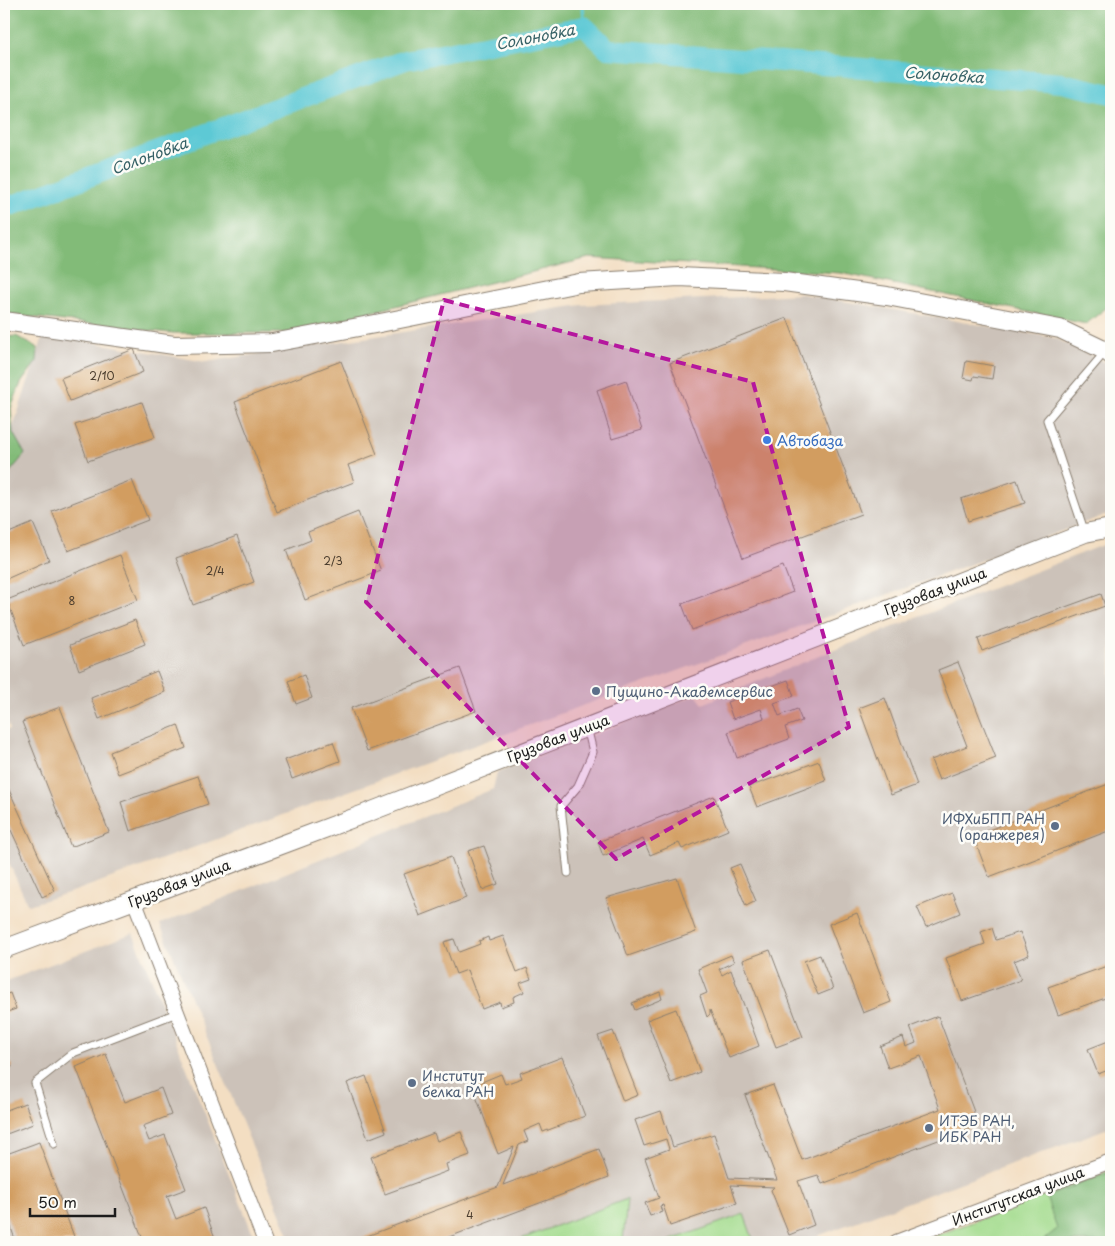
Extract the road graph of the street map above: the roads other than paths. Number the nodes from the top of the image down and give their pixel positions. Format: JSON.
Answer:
{"nodes":[{"id":1,"x":4,"y":321,"type":"edge"},
{"id":2,"x":1108,"y":353,"type":"edge"},
{"id":3,"x":1111,"y":528,"type":"edge"},
{"id":4,"x":1085,"y":533,"type":"junction"},
{"id":5,"x":587,"y":727,"type":"junction"},
{"id":6,"x":568,"y":873,"type":"dead end"},
{"id":7,"x":134,"y":900,"type":"junction"},
{"id":8,"x":4,"y":949,"type":"edge"},
{"id":9,"x":177,"y":1013,"type":"junction"},
{"id":10,"x":54,"y":1144,"type":"dead end"},
{"id":11,"x":1111,"y":1161,"type":"edge"},
{"id":12,"x":265,"y":1242,"type":"edge"},
{"id":13,"x":896,"y":1242,"type":"edge"}],
"edges":[{"from":1,"to":2,"type":"street"},
{"from":2,"to":4,"type":"lane"},
{"from":3,"to":4,"type":"street","name":"Грузовая улица"},
{"from":4,"to":5,"type":"street","name":"Грузовая улица"},
{"from":5,"to":6,"type":"lane"},
{"from":5,"to":7,"type":"street","name":"Грузовая улица"},
{"from":7,"to":8,"type":"street","name":"Грузовая улица"},
{"from":7,"to":9,"type":"street"},
{"from":9,"to":10,"type":"lane"},
{"from":9,"to":12,"type":"street"},
{"from":11,"to":13,"type":"street","name":"Институтская улица"}]}
